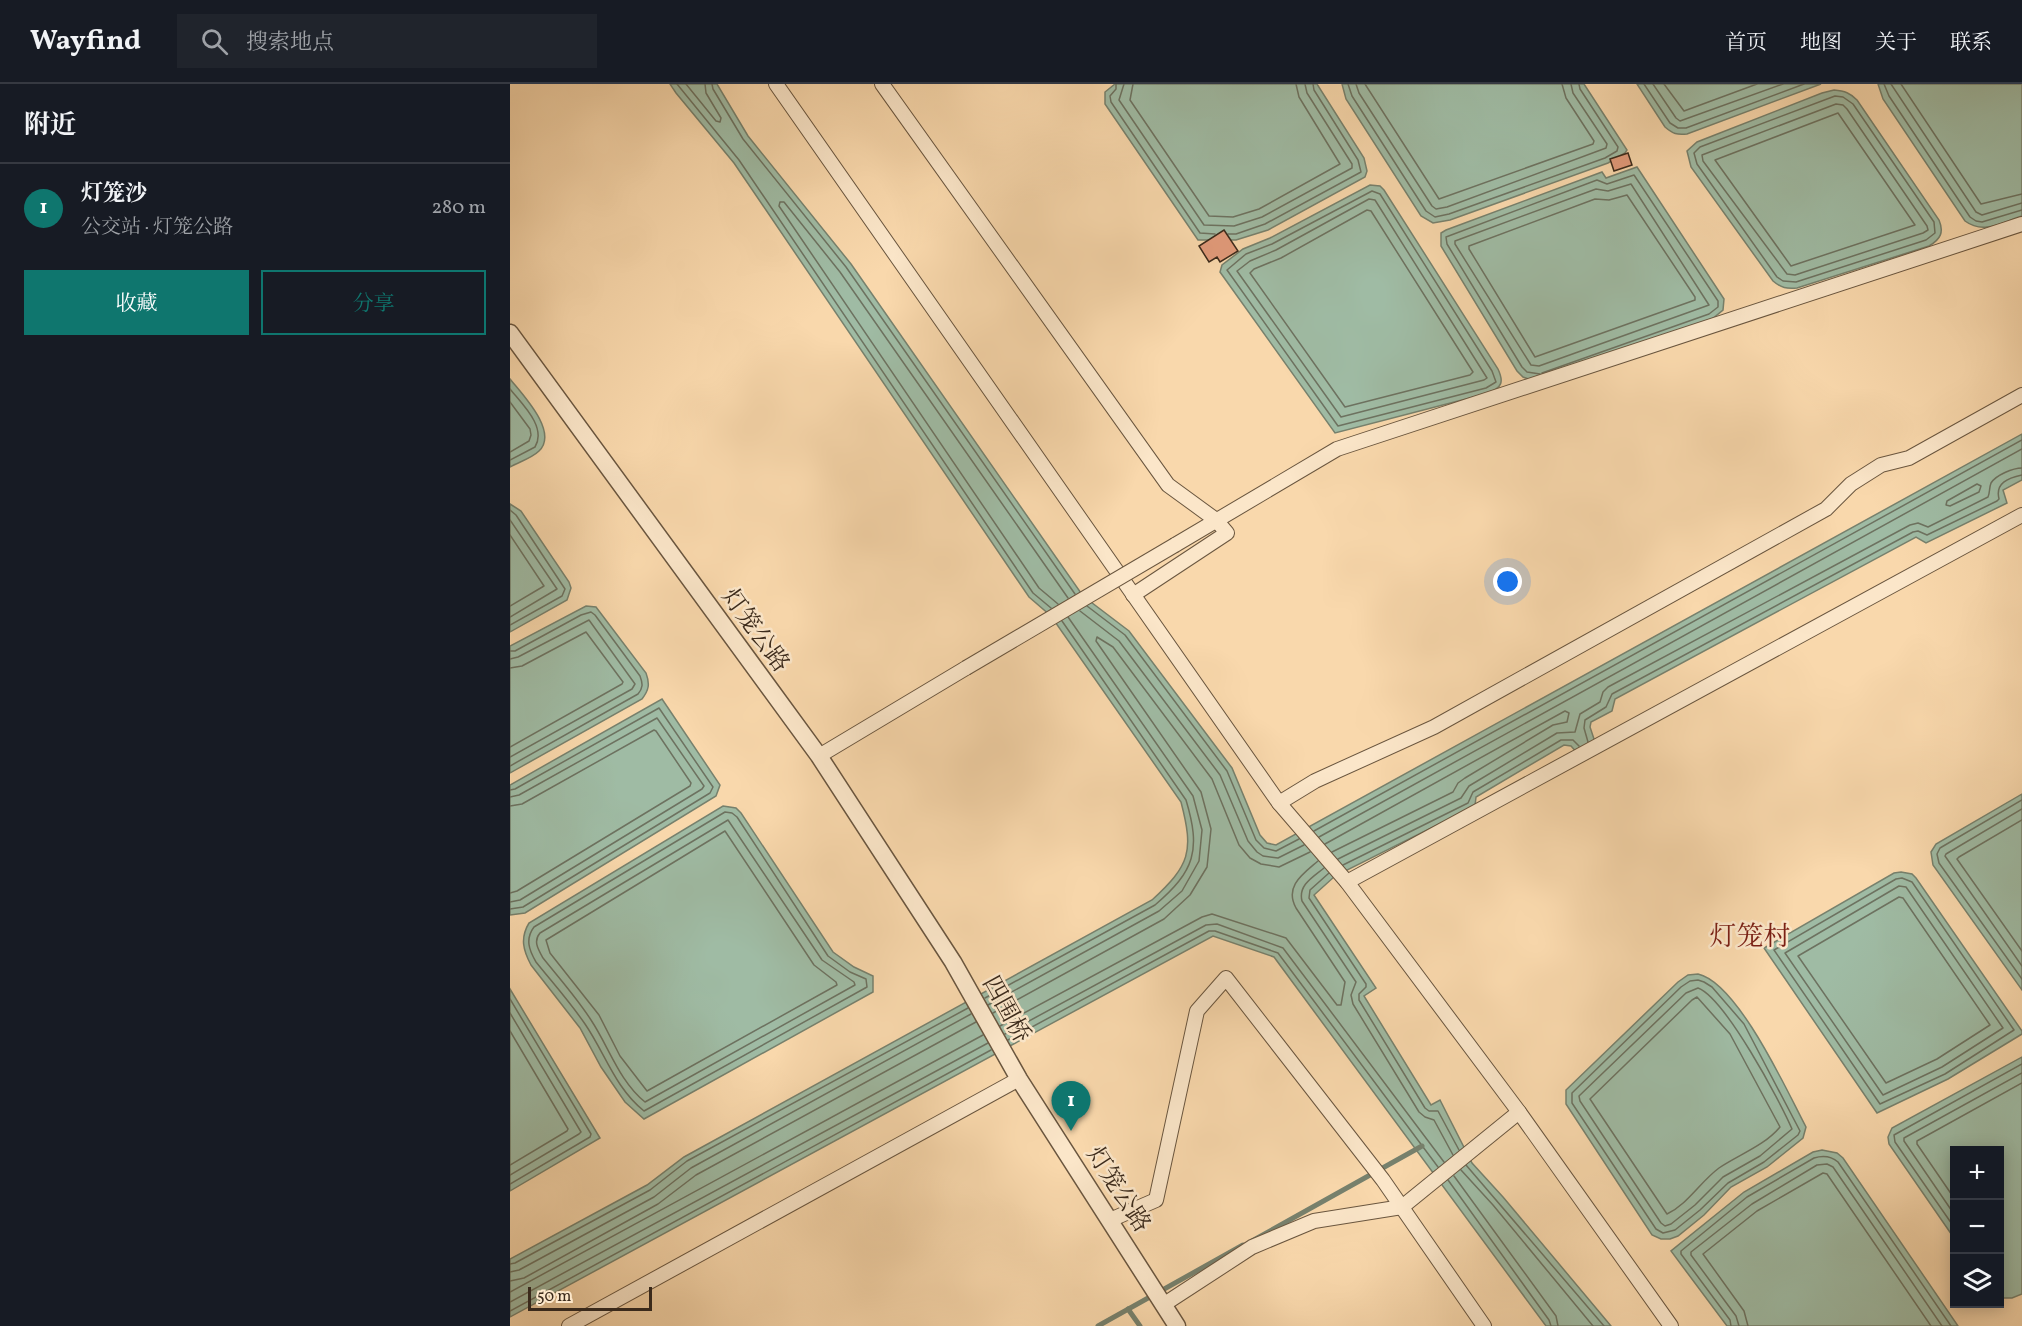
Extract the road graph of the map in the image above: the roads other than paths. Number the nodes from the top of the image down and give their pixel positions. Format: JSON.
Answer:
{"nodes":[{"id":1,"x":776,"y":84,"type":"edge"},
{"id":2,"x":882,"y":84,"type":"edge"},
{"id":3,"x":2022,"y":224,"type":"edge"},
{"id":4,"x":510,"y":333,"type":"edge"},
{"id":5,"x":2022,"y":395,"type":"edge"},
{"id":6,"x":2022,"y":515,"type":"edge"},
{"id":7,"x":1216,"y":520,"type":"junction"},
{"id":8,"x":1133,"y":595,"type":"junction"},
{"id":9,"x":819,"y":756,"type":"junction"},
{"id":10,"x":1279,"y":803,"type":"junction"},
{"id":11,"x":1347,"y":882,"type":"junction"},
{"id":12,"x":953,"y":962,"type":"joint"},
{"id":13,"x":1019,"y":1079,"type":"junction"},
{"id":14,"x":1519,"y":1112,"type":"junction"},
{"id":15,"x":1402,"y":1207,"type":"junction"},
{"id":16,"x":1110,"y":1220,"type":"junction"},
{"id":17,"x":1159,"y":1300,"type":"junction"},
{"id":18,"x":569,"y":1326,"type":"edge"},
{"id":19,"x":1177,"y":1326,"type":"edge"},
{"id":20,"x":1484,"y":1326,"type":"edge"},
{"id":21,"x":1671,"y":1326,"type":"edge"}],
"edges":[{"from":1,"to":8,"type":"street"},
{"from":2,"to":7,"type":"street"},
{"from":3,"to":7,"type":"street"},
{"from":4,"to":9,"type":"street","name":"灯笼公路"},
{"from":5,"to":10,"type":"street"},
{"from":6,"to":11,"type":"street"},
{"from":7,"to":8,"type":"street"},
{"from":7,"to":9,"type":"street","bridge":true},
{"from":8,"to":10,"type":"street"},
{"from":9,"to":12,"type":"street","name":"灯笼公路"},
{"from":10,"to":11,"type":"street"},
{"from":11,"to":14,"type":"street"},
{"from":12,"to":13,"type":"street","name":"四围桥"},
{"from":13,"to":16,"type":"street","name":"灯笼公路"},
{"from":13,"to":18,"type":"street"},
{"from":14,"to":15,"type":"street"},
{"from":14,"to":21,"type":"street"},
{"from":15,"to":16,"type":"street"},
{"from":15,"to":17,"type":"street"},
{"from":15,"to":20,"type":"street"},
{"from":16,"to":17,"type":"street","name":"灯笼公路"},
{"from":17,"to":19,"type":"street","name":"灯笼公路"}]}
